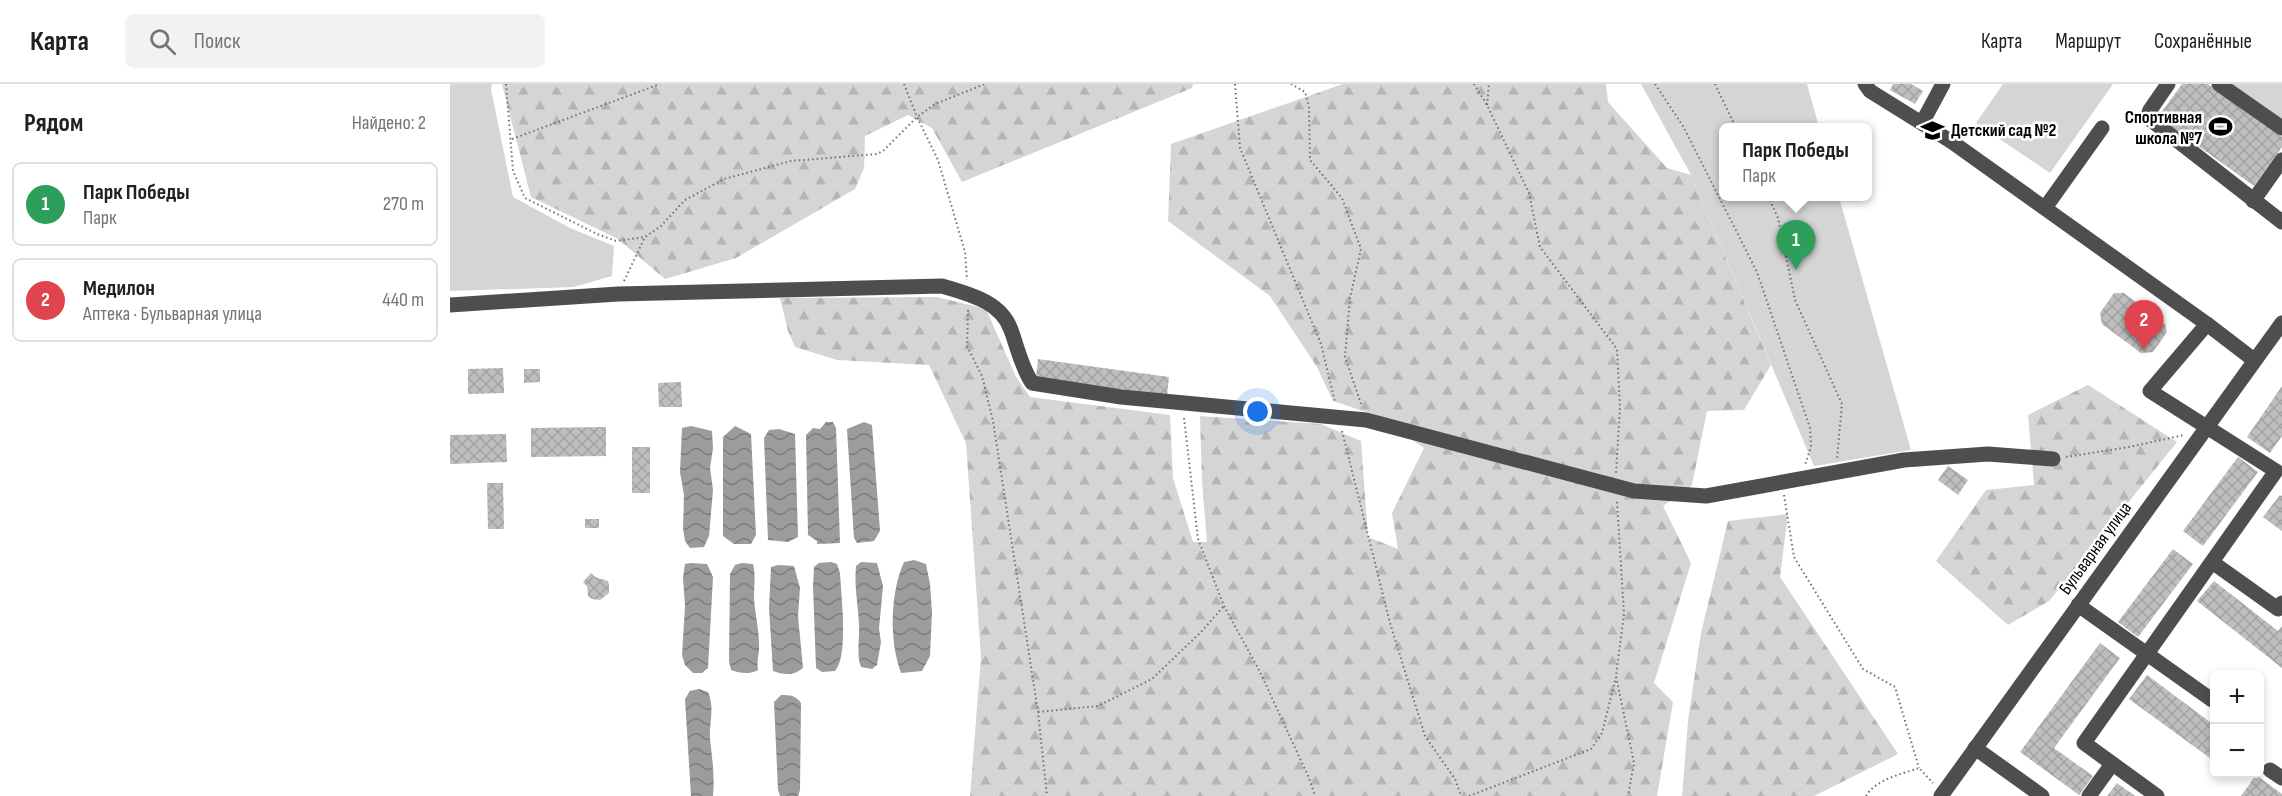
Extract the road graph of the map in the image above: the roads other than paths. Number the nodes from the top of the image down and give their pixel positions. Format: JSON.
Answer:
{"nodes":[{"id":1,"x":1865,"y":84,"type":"edge"},
{"id":2,"x":1943,"y":84,"type":"edge"},
{"id":3,"x":2169,"y":84,"type":"edge"},
{"id":4,"x":2219,"y":84,"type":"edge"},
{"id":5,"x":1922,"y":123,"type":"junction"},
{"id":6,"x":2102,"y":128,"type":"dead end"},
{"id":7,"x":2282,"y":129,"type":"edge"},
{"id":8,"x":2282,"y":160,"type":"edge"},
{"id":9,"x":2253,"y":201,"type":"junction"},
{"id":10,"x":2045,"y":208,"type":"junction"},
{"id":11,"x":2282,"y":222,"type":"edge"},
{"id":12,"x":450,"y":305,"type":"edge"},
{"id":13,"x":2207,"y":324,"type":"junction"},
{"id":14,"x":2279,"y":334,"type":"edge"},
{"id":15,"x":2254,"y":360,"type":"junction"},
{"id":16,"x":2207,"y":426,"type":"junction"},
{"id":17,"x":2053,"y":459,"type":"road end"},
{"id":18,"x":2279,"y":473,"type":"edge"},
{"id":19,"x":2212,"y":562,"type":"junction"},
{"id":20,"x":2282,"y":603,"type":"edge"},
{"id":21,"x":2078,"y":605,"type":"junction"},
{"id":22,"x":2146,"y":654,"type":"junction"},
{"id":23,"x":2210,"y":699,"type":"edge"},
{"id":24,"x":1975,"y":748,"type":"junction"},
{"id":25,"x":2112,"y":764,"type":"junction"},
{"id":26,"x":1941,"y":795,"type":"edge"},
{"id":27,"x":2042,"y":796,"type":"edge"},
{"id":28,"x":2090,"y":796,"type":"edge"},
{"id":29,"x":2157,"y":796,"type":"edge"}],
"edges":[{"from":1,"to":5,"type":"street"},
{"from":2,"to":5,"type":"street"},
{"from":3,"to":9,"type":"street"},
{"from":4,"to":7,"type":"street"},
{"from":5,"to":10,"type":"street"},
{"from":6,"to":10,"type":"street"},
{"from":8,"to":9,"type":"street"},
{"from":9,"to":11,"type":"street"},
{"from":10,"to":13,"type":"street"},
{"from":12,"to":17,"type":"street"},
{"from":13,"to":15,"type":"street"},
{"from":13,"to":16,"type":"street"},
{"from":14,"to":15,"type":"street","name":"Бульварная улица"},
{"from":15,"to":16,"type":"street","name":"Бульварная улица"},
{"from":16,"to":18,"type":"street"},
{"from":16,"to":21,"type":"street","name":"Бульварная улица"},
{"from":18,"to":19,"type":"street"},
{"from":19,"to":20,"type":"street"},
{"from":19,"to":22,"type":"street"},
{"from":21,"to":22,"type":"street"},
{"from":21,"to":24,"type":"street","name":"Бульварная улица"},
{"from":22,"to":23,"type":"street"},
{"from":22,"to":25,"type":"street"},
{"from":24,"to":26,"type":"street","name":"Бульварная улица"},
{"from":24,"to":27,"type":"street"},
{"from":25,"to":28,"type":"street"},
{"from":25,"to":29,"type":"street"}]}
